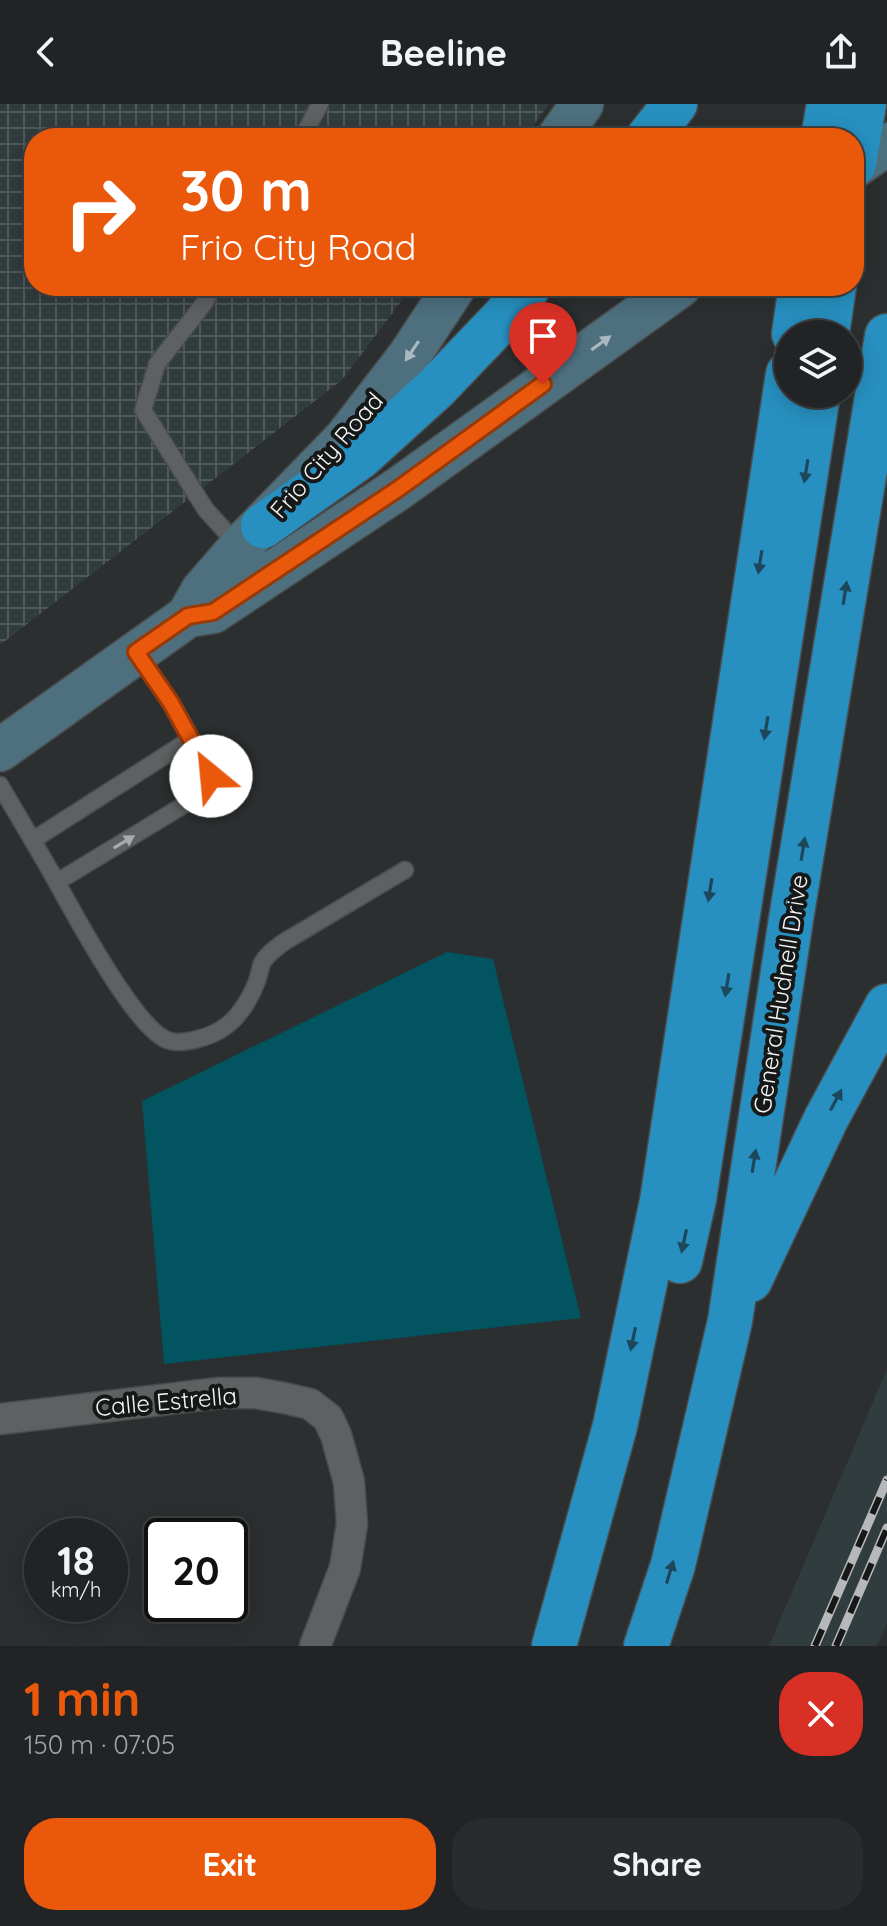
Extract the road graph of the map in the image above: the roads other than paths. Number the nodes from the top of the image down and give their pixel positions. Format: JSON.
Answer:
{"nodes":[{"id":1,"x":320,"y":104,"type":"edge"},
{"id":2,"x":582,"y":104,"type":"edge"},
{"id":3,"x":675,"y":104,"type":"edge"},
{"id":4,"x":829,"y":104,"type":"edge"},
{"id":5,"x":864,"y":104,"type":"edge"},
{"id":6,"x":307,"y":128,"type":"edge"},
{"id":7,"x":565,"y":128,"type":"edge"},
{"id":8,"x":656,"y":128,"type":"edge"},
{"id":9,"x":825,"y":128,"type":"edge"},
{"id":10,"x":860,"y":128,"type":"edge"},
{"id":11,"x":887,"y":144,"type":"edge"},
{"id":12,"x":864,"y":159,"type":"edge"},
{"id":13,"x":208,"y":296,"type":"edge"},
{"id":14,"x":448,"y":296,"type":"edge"},
{"id":15,"x":521,"y":296,"type":"edge"},
{"id":16,"x":666,"y":296,"type":"edge"},
{"id":17,"x":800,"y":296,"type":"edge"},
{"id":18,"x":833,"y":296,"type":"edge"},
{"id":19,"x":796,"y":320,"type":"edge"},
{"id":20,"x":829,"y":320,"type":"edge"},
{"id":21,"x":887,"y":336,"type":"edge"},
{"id":22,"x":783,"y":408,"type":"edge"},
{"id":23,"x":816,"y":408,"type":"edge"},
{"id":24,"x":252,"y":536,"type":"junction"},
{"id":25,"x":188,"y":616,"type":"junction"},
{"id":26,"x":136,"y":652,"type":"junction"},
{"id":27,"x":191,"y":739,"type":"junction"},
{"id":28,"x":0,"y":750,"type":"edge"},
{"id":29,"x":0,"y":785,"type":"edge"},
{"id":30,"x":33,"y":840,"type":"junction"},
{"id":31,"x":405,"y":870,"type":"dead end"},
{"id":32,"x":55,"y":878,"type":"junction"},
{"id":33,"x":887,"y":1006,"type":"edge"},
{"id":34,"x":730,"y":1321,"type":"junction"},
{"id":35,"x":0,"y":1419,"type":"edge"},
{"id":36,"x":315,"y":1646,"type":"edge"},
{"id":37,"x":554,"y":1646,"type":"edge"},
{"id":38,"x":579,"y":1646,"type":"edge"},
{"id":39,"x":646,"y":1646,"type":"edge"}],
"edges":[{"from":1,"to":6,"type":"lane"},
{"from":2,"to":7,"type":"main road"},
{"from":3,"to":8,"type":"highway"},
{"from":4,"to":9,"type":"highway"},
{"from":5,"to":10,"type":"highway"},
{"from":11,"to":12,"type":"main road"},
{"from":13,"to":24,"type":"lane"},
{"from":14,"to":24,"type":"main road","name":"Frio City Road","one_way":true},
{"from":15,"to":24,"type":"highway"},
{"from":25,"to":16,"type":"main road","name":"Frio City Road","one_way":true},
{"from":17,"to":19,"type":"highway"},
{"from":18,"to":20,"type":"highway"},
{"from":34,"to":21,"type":"highway","name":"General Hudnell Drive","one_way":true},
{"from":22,"to":37,"type":"highway","one_way":true},
{"from":23,"to":38,"type":"highway","one_way":true},
{"from":24,"to":25,"type":"main road","name":"Frio City Road"},
{"from":25,"to":26,"type":"main road","name":"Frio City Road"},
{"from":26,"to":27,"type":"lane"},
{"from":26,"to":28,"type":"main road","name":"Frio City Road"},
{"from":27,"to":30,"type":"lane"},
{"from":32,"to":27,"type":"lane","one_way":true},
{"from":29,"to":30,"type":"lane"},
{"from":30,"to":32,"type":"lane"},
{"from":31,"to":32,"type":"lane"},
{"from":34,"to":33,"type":"highway","one_way":true},
{"from":39,"to":34,"type":"highway","name":"General Hudnell Drive","one_way":true},
{"from":35,"to":36,"type":"street","name":"Calle Estrella"}]}
